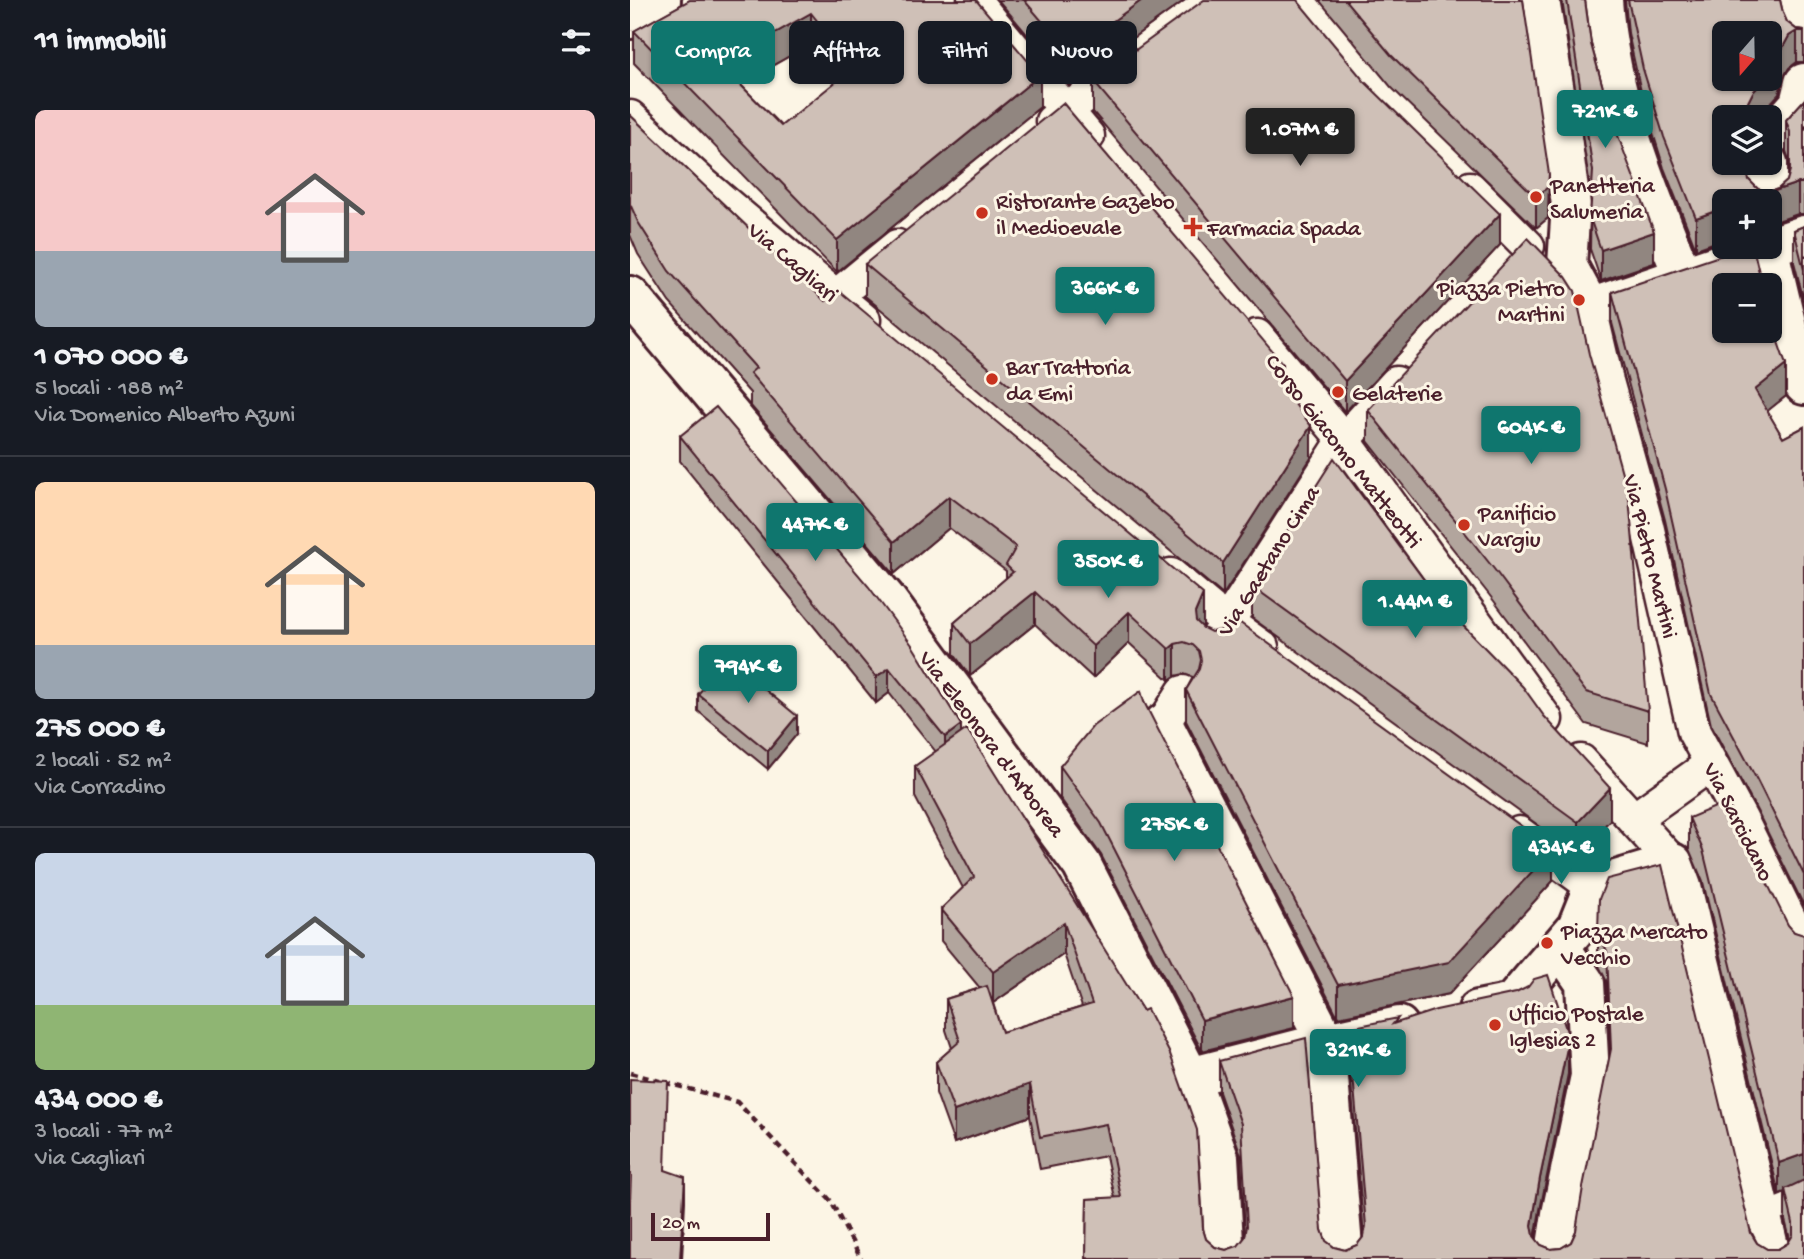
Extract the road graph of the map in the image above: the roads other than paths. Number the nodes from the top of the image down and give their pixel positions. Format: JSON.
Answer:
{"nodes":[{"id":1,"x":661,"y":0,"type":"edge"},
{"id":2,"x":974,"y":0,"type":"edge"},
{"id":3,"x":1540,"y":0,"type":"edge"},
{"id":4,"x":1603,"y":0,"type":"edge"},
{"id":5,"x":1797,"y":0,"type":"edge"},
{"id":6,"x":630,"y":19,"type":"edge"},
{"id":7,"x":1804,"y":40,"type":"edge"},
{"id":8,"x":1152,"y":47,"type":"edge"},
{"id":9,"x":1804,"y":83,"type":"edge"},
{"id":10,"x":1066,"y":109,"type":"junction"},
{"id":11,"x":630,"y":117,"type":"edge"},
{"id":12,"x":1782,"y":123,"type":"edge"},
{"id":13,"x":1035,"y":135,"type":"edge"},
{"id":14,"x":1111,"y":163,"type":"edge"},
{"id":15,"x":1454,"y":173,"type":"edge"},
{"id":16,"x":919,"y":228,"type":"edge"},
{"id":17,"x":1804,"y":235,"type":"edge"},
{"id":18,"x":1782,"y":243,"type":"edge"},
{"id":19,"x":1735,"y":259,"type":"edge"},
{"id":20,"x":1771,"y":259,"type":"edge"},
{"id":21,"x":1567,"y":265,"type":"junction"},
{"id":22,"x":1683,"y":276,"type":"junction"},
{"id":23,"x":630,"y":296,"type":"edge"},
{"id":24,"x":836,"y":296,"type":"junction"},
{"id":25,"x":1598,"y":306,"type":"junction"},
{"id":26,"x":1236,"y":312,"type":"edge"},
{"id":27,"x":888,"y":340,"type":"edge"},
{"id":28,"x":1416,"y":362,"type":"edge"},
{"id":29,"x":1804,"y":385,"type":"edge"},
{"id":30,"x":1343,"y":440,"type":"junction"},
{"id":31,"x":1153,"y":560,"type":"edge"},
{"id":32,"x":1220,"y":634,"type":"junction"},
{"id":33,"x":1282,"y":662,"type":"edge"},
{"id":34,"x":1173,"y":708,"type":"dead end"},
{"id":35,"x":1694,"y":732,"type":"joint"},
{"id":36,"x":1711,"y":764,"type":"junction"},
{"id":37,"x":1493,"y":814,"type":"edge"},
{"id":38,"x":1634,"y":819,"type":"junction"},
{"id":39,"x":1673,"y":863,"type":"junction"},
{"id":40,"x":1593,"y":887,"type":"junction"},
{"id":41,"x":1560,"y":947,"type":"junction"},
{"id":42,"x":1804,"y":948,"type":"edge"},
{"id":43,"x":1326,"y":1042,"type":"junction"},
{"id":44,"x":1190,"y":1077,"type":"junction"},
{"id":45,"x":1804,"y":1198,"type":"edge"},
{"id":46,"x":1762,"y":1215,"type":"junction"},
{"id":47,"x":1225,"y":1259,"type":"edge"},
{"id":48,"x":1344,"y":1259,"type":"edge"},
{"id":49,"x":1554,"y":1259,"type":"edge"},
{"id":50,"x":1772,"y":1259,"type":"edge"}],
"edges":[{"from":1,"to":6,"type":"street"},
{"from":2,"to":10,"type":"street"},
{"from":3,"to":21,"type":"street"},
{"from":4,"to":22,"type":"street"},
{"from":5,"to":7,"type":"street"},
{"from":8,"to":10,"type":"street"},
{"from":9,"to":12,"type":"street"},
{"from":10,"to":13,"type":"street"},
{"from":10,"to":14,"type":"street"},
{"from":11,"to":24,"type":"street","name":"Via Cagliari"},
{"from":15,"to":21,"type":"street"},
{"from":16,"to":24,"type":"street"},
{"from":17,"to":18,"type":"street"},
{"from":19,"to":22,"type":"street"},
{"from":20,"to":29,"type":"street"},
{"from":21,"to":25,"type":"street"},
{"from":22,"to":25,"type":"street"},
{"from":23,"to":44,"type":"street","name":"Via Eleonora d'Arborea"},
{"from":24,"to":27,"type":"street","name":"Via Cagliari"},
{"from":25,"to":35,"type":"street","name":"Via Pietro Martini"},
{"from":26,"to":30,"type":"street","name":"Corso Giacomo Matteotti"},
{"from":28,"to":30,"type":"street","name":"Via Gaetano Cima"},
{"from":30,"to":32,"type":"street","name":"Via Gaetano Cima"},
{"from":30,"to":38,"type":"street","name":"Corso Giacomo Matteotti"},
{"from":31,"to":32,"type":"street"},
{"from":32,"to":33,"type":"street"},
{"from":34,"to":43,"type":"street"},
{"from":35,"to":36,"type":"street","name":"Via Sarcidano"},
{"from":36,"to":38,"type":"street"},
{"from":36,"to":42,"type":"street","name":"Via Sarcidano"},
{"from":37,"to":40,"type":"street"},
{"from":38,"to":39,"type":"street","name":"Corso Giacomo Matteotti"},
{"from":39,"to":40,"type":"street"},
{"from":39,"to":46,"type":"street"},
{"from":40,"to":41,"type":"street"},
{"from":41,"to":43,"type":"street"},
{"from":41,"to":49,"type":"street"},
{"from":43,"to":44,"type":"street"},
{"from":43,"to":48,"type":"street"},
{"from":44,"to":47,"type":"street","name":"Via Eleonora d'Arborea"},
{"from":45,"to":46,"type":"lane"},
{"from":46,"to":50,"type":"street"}]}
